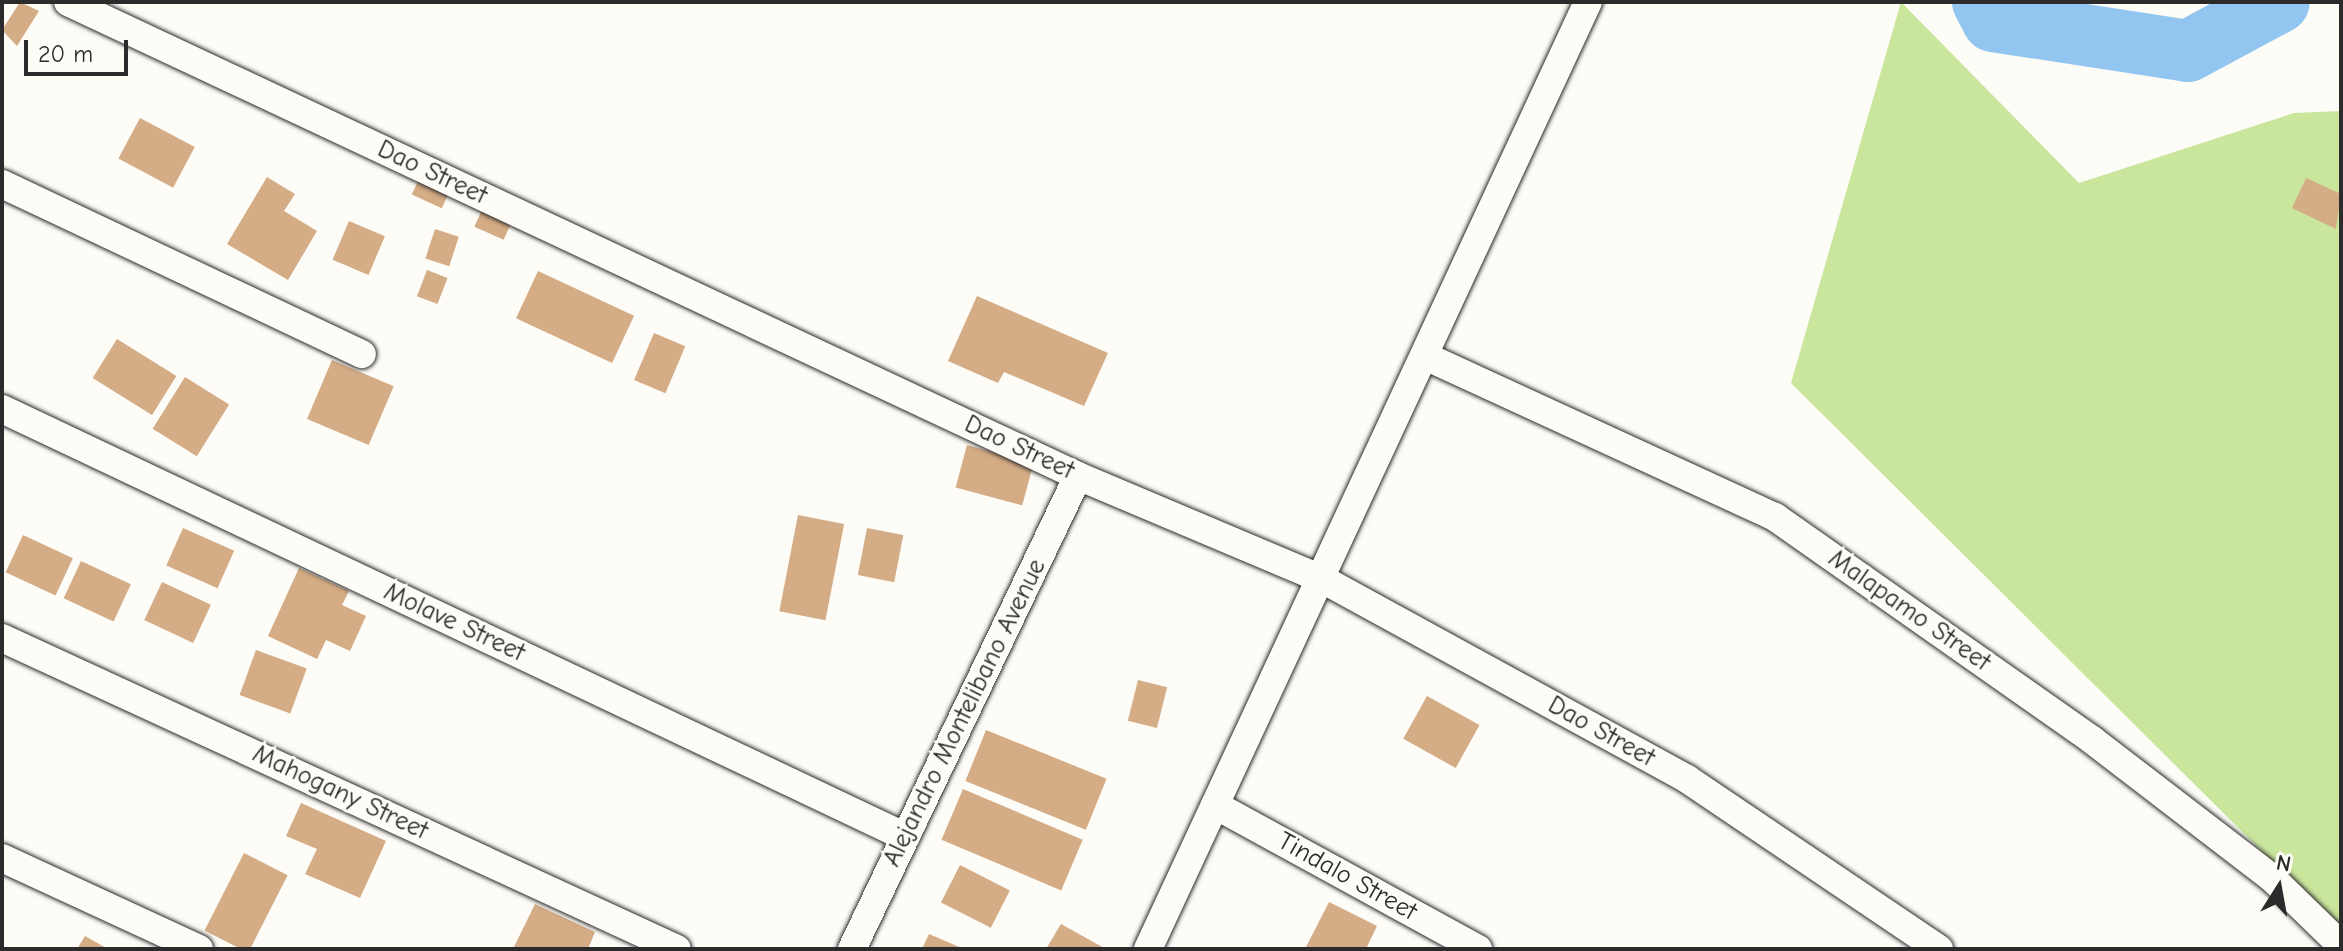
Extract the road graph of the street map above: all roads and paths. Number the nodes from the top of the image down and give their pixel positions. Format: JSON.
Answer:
{"nodes":[{"id":1,"x":68,"y":2,"type":"edge"},
{"id":2,"x":1588,"y":2,"type":"edge"},
{"id":3,"x":2,"y":184,"type":"edge"},
{"id":4,"x":362,"y":354,"type":"dead end"},
{"id":5,"x":1427,"y":357,"type":"junction"},
{"id":6,"x":2,"y":409,"type":"edge"},
{"id":7,"x":1078,"y":476,"type":"junction"},
{"id":8,"x":1322,"y":579,"type":"junction"},
{"id":9,"x":2,"y":638,"type":"edge"},
{"id":10,"x":1215,"y":805,"type":"junction"},
{"id":11,"x":906,"y":837,"type":"junction"},
{"id":12,"x":2,"y":858,"type":"edge"},
{"id":13,"x":2341,"y":945,"type":"edge"},
{"id":14,"x":199,"y":949,"type":"edge"},
{"id":15,"x":677,"y":949,"type":"edge"},
{"id":16,"x":852,"y":949,"type":"edge"},
{"id":17,"x":1148,"y":949,"type":"edge"},
{"id":18,"x":1478,"y":949,"type":"edge"},
{"id":19,"x":1939,"y":949,"type":"edge"}],
"edges":[{"from":1,"to":7,"type":"street","name":"Dao Street"},
{"from":2,"to":5,"type":"street"},
{"from":3,"to":4,"type":"street"},
{"from":5,"to":8,"type":"street"},
{"from":5,"to":13,"type":"street","name":"Malapamo Street"},
{"from":6,"to":11,"type":"street","name":"Molave Street"},
{"from":7,"to":8,"type":"street","name":"Dao Street"},
{"from":7,"to":11,"type":"street","name":"Alejandro Montelibano Avenue"},
{"from":8,"to":10,"type":"street"},
{"from":8,"to":19,"type":"street","name":"Dao Street"},
{"from":9,"to":15,"type":"street","name":"Mahogany Street"},
{"from":10,"to":17,"type":"street"},
{"from":10,"to":18,"type":"street","name":"Tindalo Street"},
{"from":11,"to":16,"type":"street","name":"Alejandro Montelibano Avenue"},
{"from":12,"to":14,"type":"street"}]}
